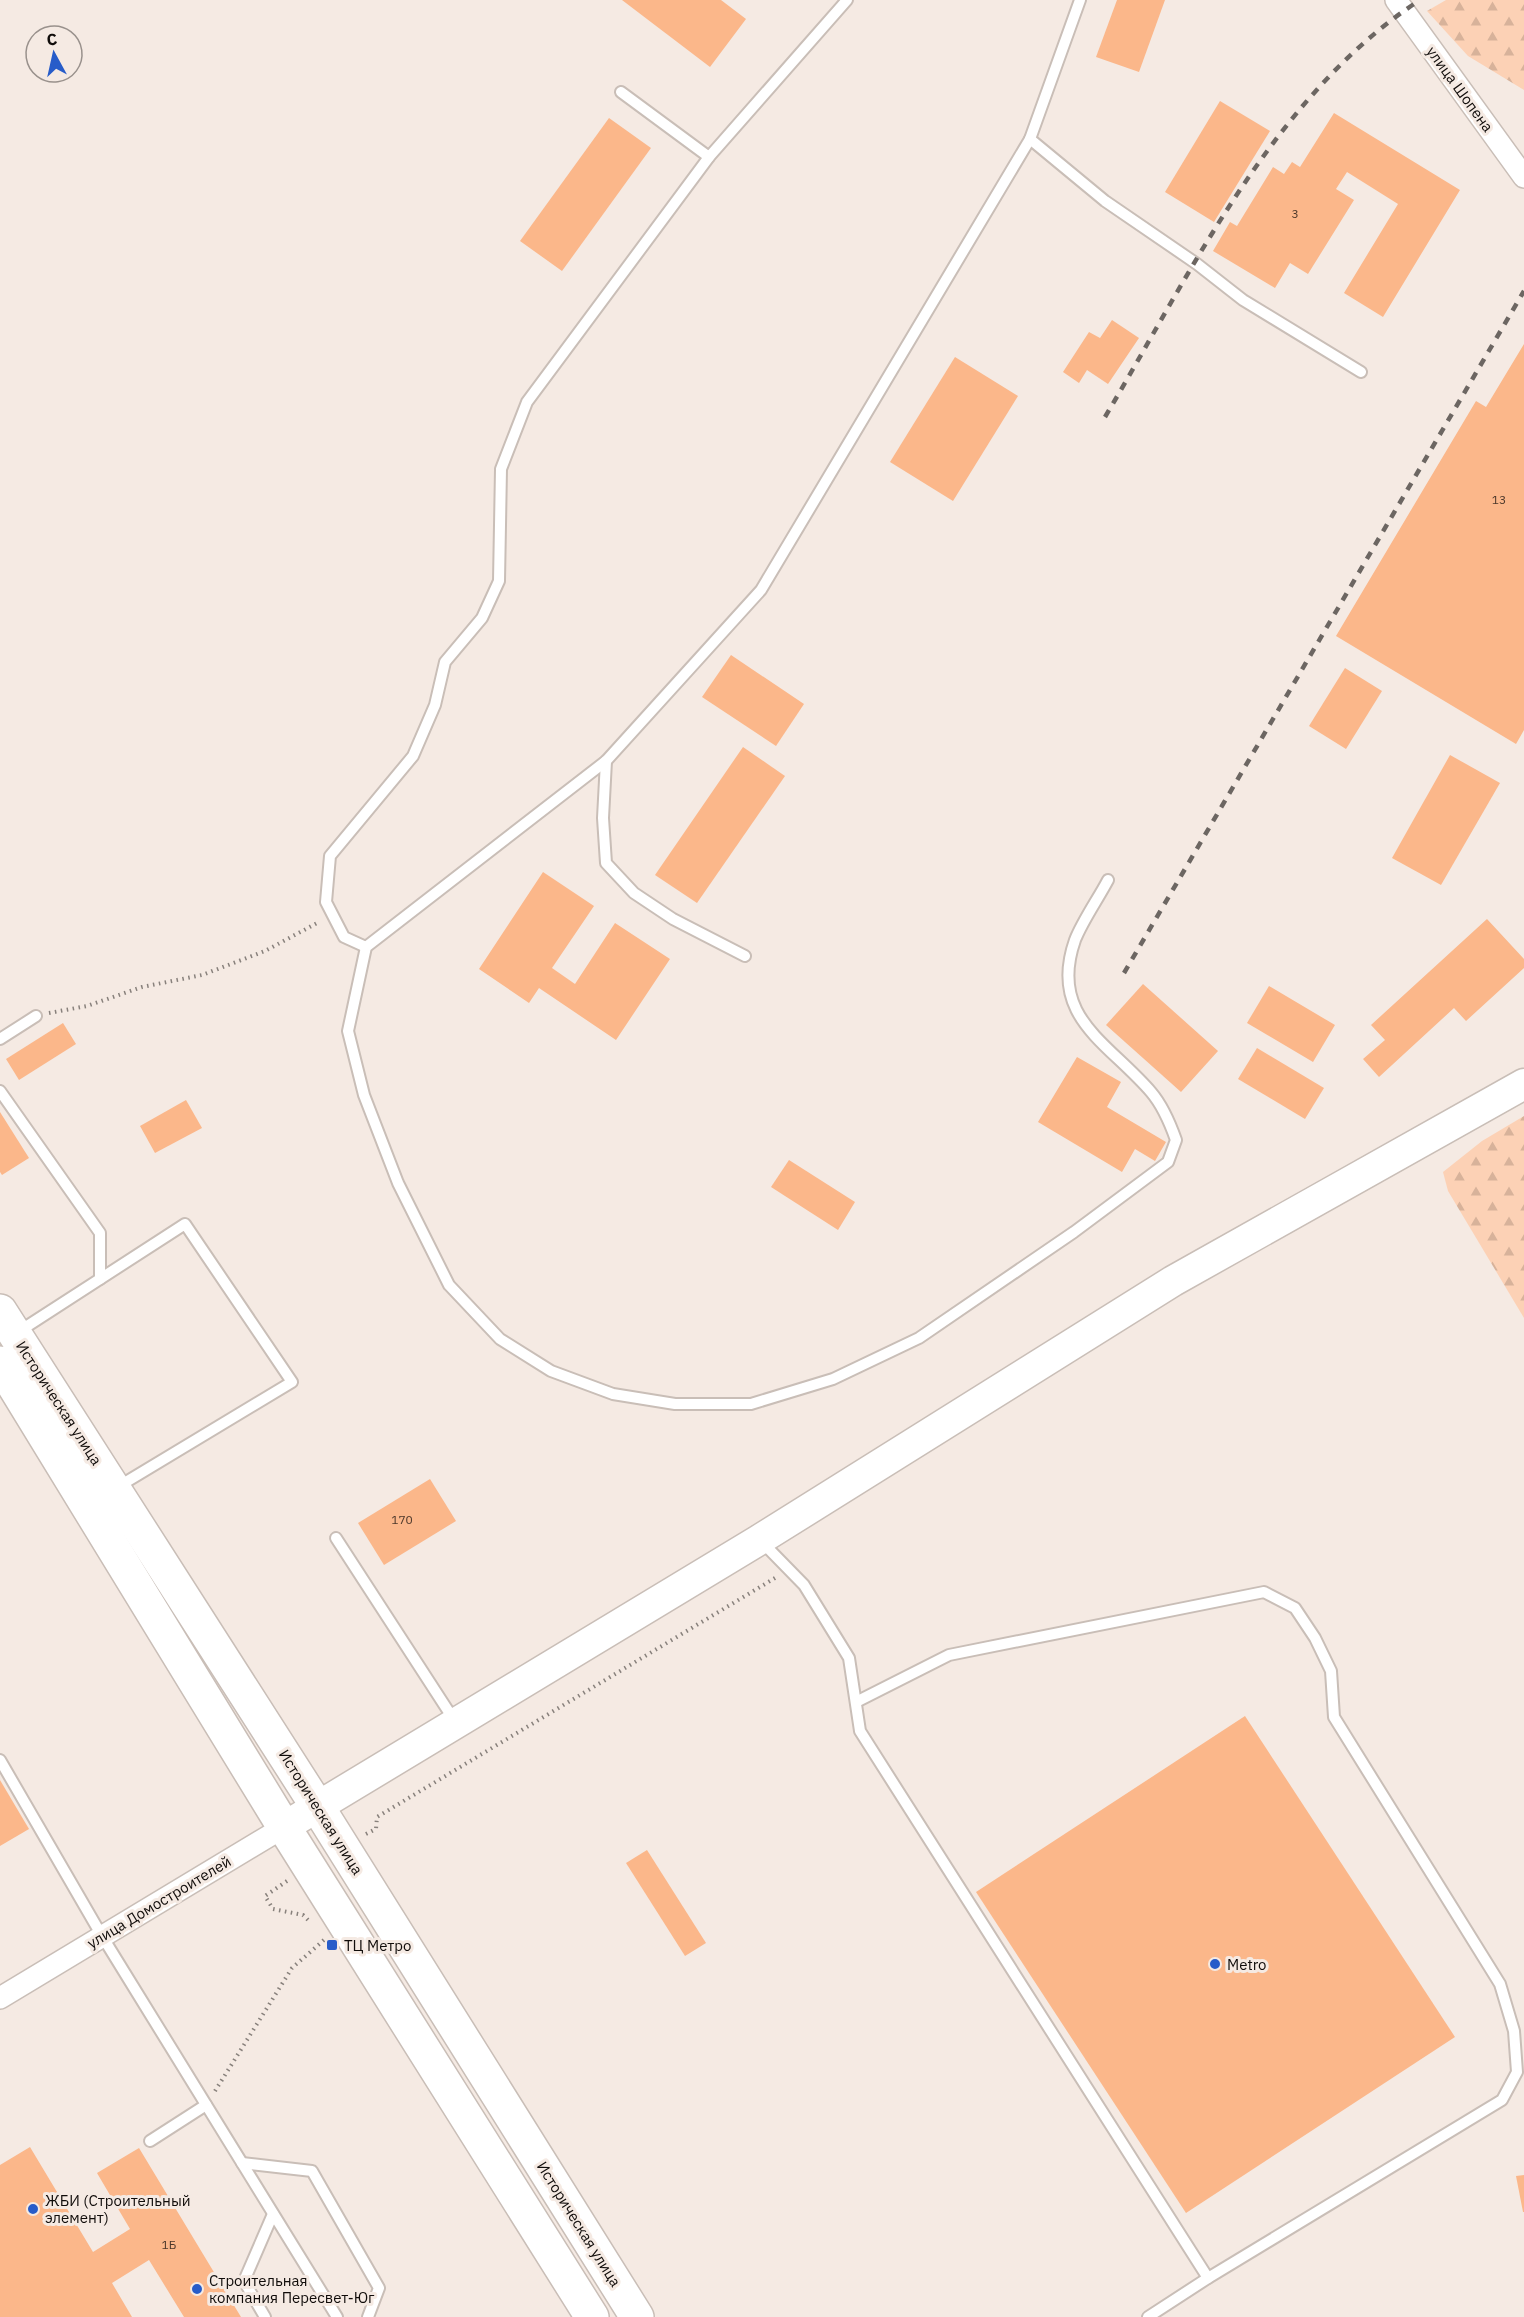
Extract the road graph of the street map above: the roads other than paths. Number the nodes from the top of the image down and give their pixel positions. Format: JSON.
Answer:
{"nodes":[{"id":1,"x":847,"y":0,"type":"edge"},
{"id":2,"x":1080,"y":0,"type":"edge"},
{"id":3,"x":1395,"y":0,"type":"edge"},
{"id":4,"x":621,"y":92,"type":"dead end"},
{"id":5,"x":1030,"y":139,"type":"junction"},
{"id":6,"x":710,"y":157,"type":"junction"},
{"id":7,"x":1524,"y":177,"type":"edge"},
{"id":8,"x":1361,"y":372,"type":"dead end"},
{"id":9,"x":606,"y":761,"type":"junction"},
{"id":10,"x":1108,"y":880,"type":"dead end"},
{"id":11,"x":366,"y":947,"type":"junction"},
{"id":12,"x":745,"y":956,"type":"dead end"},
{"id":13,"x":36,"y":1016,"type":"road end"},
{"id":14,"x":0,"y":1039,"type":"edge"},
{"id":15,"x":1524,"y":1084,"type":"edge"},
{"id":16,"x":0,"y":1091,"type":"edge"},
{"id":17,"x":100,"y":1279,"type":"junction"},
{"id":18,"x":7,"y":1322,"type":"edge"},
{"id":19,"x":0,"y":1363,"type":"edge"},
{"id":20,"x":114,"y":1489,"type":"junction"},
{"id":21,"x":336,"y":1538,"type":"dead end"},
{"id":22,"x":759,"y":1540,"type":"junction"},
{"id":23,"x":856,"y":1702,"type":"junction"},
{"id":24,"x":456,"y":1723,"type":"junction"},
{"id":25,"x":0,"y":1760,"type":"edge"},
{"id":26,"x":317,"y":1806,"type":"junction"},
{"id":27,"x":284,"y":1827,"type":"junction"},
{"id":28,"x":102,"y":1936,"type":"junction"},
{"id":29,"x":0,"y":1998,"type":"edge"},
{"id":30,"x":206,"y":2105,"type":"junction"},
{"id":31,"x":150,"y":2140,"type":"dead end"},
{"id":32,"x":242,"y":2163,"type":"junction"},
{"id":33,"x":273,"y":2214,"type":"junction"},
{"id":34,"x":1208,"y":2278,"type":"junction"},
{"id":35,"x":591,"y":2316,"type":"edge"},
{"id":36,"x":265,"y":2317,"type":"edge"},
{"id":37,"x":337,"y":2317,"type":"edge"},
{"id":38,"x":368,"y":2317,"type":"edge"},
{"id":39,"x":637,"y":2317,"type":"edge"},
{"id":40,"x":1148,"y":2317,"type":"edge"}],
"edges":[{"from":1,"to":6,"type":"lane"},
{"from":2,"to":5,"type":"lane"},
{"from":3,"to":7,"type":"street","name":"улица Шопена"},
{"from":4,"to":6,"type":"lane"},
{"from":5,"to":8,"type":"lane"},
{"from":5,"to":9,"type":"lane"},
{"from":6,"to":11,"type":"lane"},
{"from":9,"to":11,"type":"lane"},
{"from":9,"to":12,"type":"lane"},
{"from":10,"to":11,"type":"lane"},
{"from":13,"to":14,"type":"lane"},
{"from":15,"to":22,"type":"main road","name":"улица Домостроителей"},
{"from":16,"to":17,"type":"lane"},
{"from":17,"to":18,"type":"lane"},
{"from":17,"to":20,"type":"lane"},
{"from":18,"to":20,"type":"highway","name":"Историческая улица"},
{"from":19,"to":27,"type":"highway","name":"Историческая улица"},
{"from":20,"to":26,"type":"highway","name":"Историческая улица"},
{"from":21,"to":24,"type":"lane"},
{"from":22,"to":23,"type":"lane"},
{"from":22,"to":24,"type":"main road","name":"улица Домостроителей"},
{"from":23,"to":34,"type":"lane"},
{"from":23,"to":34,"type":"lane"},
{"from":24,"to":26,"type":"main road","name":"улица Домостроителей"},
{"from":25,"to":28,"type":"lane"},
{"from":26,"to":27,"type":"main road","name":"улица Домостроителей"},
{"from":26,"to":39,"type":"highway","name":"Историческая улица"},
{"from":27,"to":28,"type":"street","name":"улица Домостроителей"},
{"from":27,"to":35,"type":"highway","name":"Историческая улица"},
{"from":28,"to":29,"type":"street","name":"улица Домостроителей"},
{"from":28,"to":30,"type":"lane"},
{"from":30,"to":31,"type":"lane"},
{"from":30,"to":32,"type":"lane"},
{"from":32,"to":33,"type":"lane"},
{"from":32,"to":38,"type":"lane"},
{"from":33,"to":36,"type":"lane"},
{"from":33,"to":37,"type":"lane"},
{"from":34,"to":40,"type":"lane"}]}
